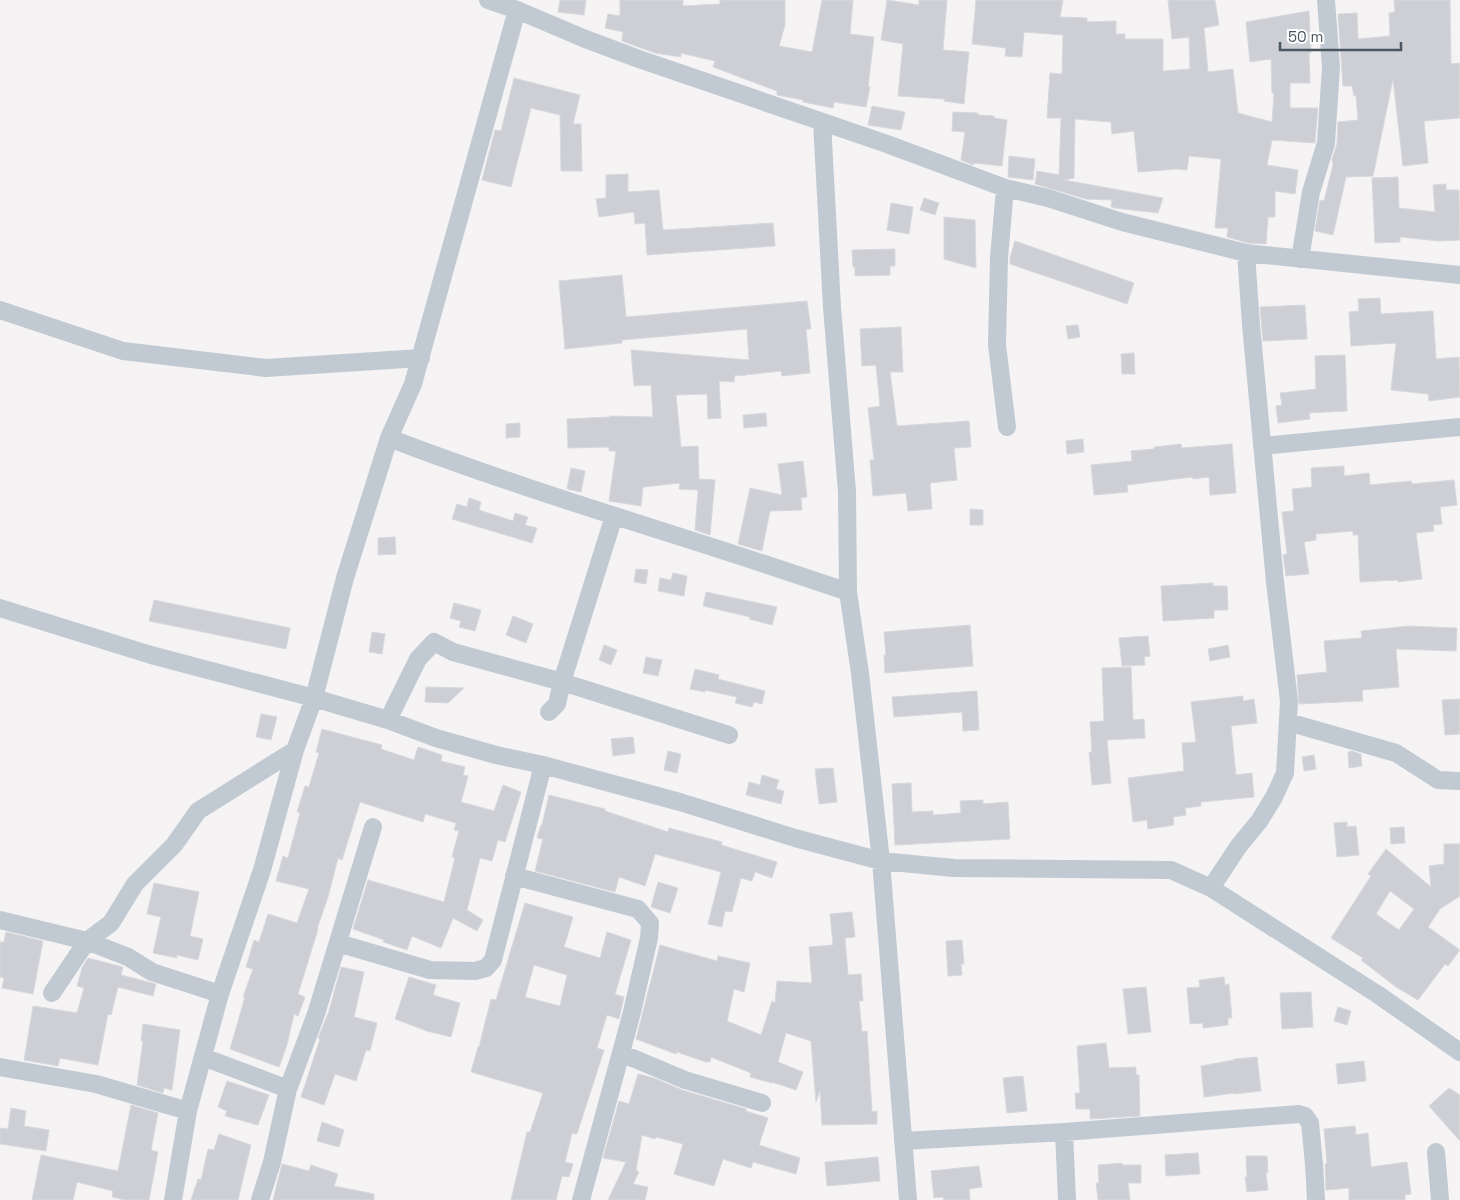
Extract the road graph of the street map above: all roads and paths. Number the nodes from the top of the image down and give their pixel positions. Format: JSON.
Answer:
{"nodes":[{"id":1,"x":488,"y":0,"type":"edge"},
{"id":2,"x":1326,"y":0,"type":"edge"},
{"id":3,"x":517,"y":10,"type":"junction"},
{"id":4,"x":822,"y":122,"type":"junction"},
{"id":5,"x":1005,"y":188,"type":"junction"},
{"id":6,"x":1246,"y":253,"type":"junction"},
{"id":7,"x":1300,"y":259,"type":"junction"},
{"id":8,"x":1460,"y":275,"type":"edge"},
{"id":9,"x":0,"y":310,"type":"edge"},
{"id":10,"x":421,"y":358,"type":"junction"},
{"id":11,"x":1007,"y":427,"type":"dead end"},
{"id":12,"x":1460,"y":427,"type":"edge"},
{"id":13,"x":389,"y":438,"type":"junction"},
{"id":14,"x":1262,"y":446,"type":"junction"},
{"id":15,"x":614,"y":516,"type":"junction"},
{"id":16,"x":848,"y":592,"type":"junction"},
{"id":17,"x":0,"y":608,"type":"edge"},
{"id":18,"x":562,"y":682,"type":"junction"},
{"id":19,"x":314,"y":698,"type":"junction"},
{"id":20,"x":549,"y":712,"type":"dead end"},
{"id":21,"x":388,"y":720,"type":"junction"},
{"id":22,"x":1288,"y":722,"type":"junction"},
{"id":23,"x":729,"y":735,"type":"dead end"},
{"id":24,"x":295,"y":750,"type":"junction"},
{"id":25,"x":543,"y":765,"type":"junction"},
{"id":26,"x":1460,"y":781,"type":"edge"},
{"id":27,"x":373,"y":828,"type":"dead end"},
{"id":28,"x":881,"y":861,"type":"junction"},
{"id":29,"x":514,"y":876,"type":"junction"},
{"id":30,"x":1211,"y":888,"type":"junction"},
{"id":31,"x":0,"y":920,"type":"edge"},
{"id":32,"x":87,"y":941,"type":"junction"},
{"id":33,"x":338,"y":943,"type":"junction"},
{"id":34,"x":52,"y":993,"type":"dead end"},
{"id":35,"x":220,"y":994,"type":"junction"},
{"id":36,"x":1460,"y":1052,"type":"edge"},
{"id":37,"x":621,"y":1054,"type":"junction"},
{"id":38,"x":203,"y":1057,"type":"junction"},
{"id":39,"x":0,"y":1067,"type":"edge"},
{"id":40,"x":288,"y":1089,"type":"junction"},
{"id":41,"x":762,"y":1103,"type":"dead end"},
{"id":42,"x":188,"y":1111,"type":"junction"},
{"id":43,"x":1064,"y":1132,"type":"junction"},
{"id":44,"x":902,"y":1141,"type":"junction"},
{"id":45,"x":1436,"y":1152,"type":"dead end"},
{"id":46,"x":173,"y":1200,"type":"edge"},
{"id":47,"x":260,"y":1200,"type":"edge"},
{"id":48,"x":581,"y":1200,"type":"edge"},
{"id":49,"x":908,"y":1200,"type":"edge"},
{"id":50,"x":1067,"y":1200,"type":"edge"},
{"id":51,"x":1316,"y":1200,"type":"edge"},
{"id":52,"x":1440,"y":1200,"type":"edge"}],
"edges":[{"from":1,"to":3,"type":"street"},
{"from":2,"to":7,"type":"street"},
{"from":3,"to":4,"type":"street"},
{"from":3,"to":10,"type":"street"},
{"from":4,"to":5,"type":"street"},
{"from":4,"to":16,"type":"street"},
{"from":5,"to":6,"type":"street"},
{"from":5,"to":11,"type":"street"},
{"from":6,"to":7,"type":"street"},
{"from":6,"to":14,"type":"street"},
{"from":7,"to":8,"type":"street"},
{"from":9,"to":10,"type":"street"},
{"from":10,"to":13,"type":"street"},
{"from":12,"to":14,"type":"street"},
{"from":13,"to":15,"type":"street"},
{"from":13,"to":19,"type":"street"},
{"from":14,"to":22,"type":"street"},
{"from":15,"to":16,"type":"street"},
{"from":15,"to":18,"type":"street"},
{"from":16,"to":28,"type":"street"},
{"from":17,"to":19,"type":"street"},
{"from":18,"to":20,"type":"street"},
{"from":18,"to":21,"type":"street"},
{"from":18,"to":23,"type":"street"},
{"from":19,"to":21,"type":"street"},
{"from":19,"to":24,"type":"street"},
{"from":21,"to":25,"type":"street"},
{"from":22,"to":26,"type":"street"},
{"from":22,"to":30,"type":"street"},
{"from":24,"to":32,"type":"street"},
{"from":24,"to":35,"type":"street"},
{"from":25,"to":28,"type":"street"},
{"from":25,"to":29,"type":"street"},
{"from":27,"to":33,"type":"street"},
{"from":28,"to":30,"type":"street"},
{"from":28,"to":44,"type":"street"},
{"from":29,"to":33,"type":"street"},
{"from":29,"to":37,"type":"street"},
{"from":30,"to":36,"type":"street"},
{"from":31,"to":32,"type":"street"},
{"from":32,"to":34,"type":"street"},
{"from":32,"to":35,"type":"street"},
{"from":33,"to":40,"type":"street"},
{"from":35,"to":38,"type":"street"},
{"from":37,"to":41,"type":"street"},
{"from":37,"to":48,"type":"street"},
{"from":38,"to":40,"type":"street"},
{"from":38,"to":42,"type":"street"},
{"from":39,"to":42,"type":"street"},
{"from":40,"to":47,"type":"street"},
{"from":42,"to":46,"type":"street"},
{"from":43,"to":44,"type":"street"},
{"from":43,"to":50,"type":"street"},
{"from":43,"to":51,"type":"street"},
{"from":44,"to":49,"type":"street"},
{"from":45,"to":52,"type":"street"}]}
